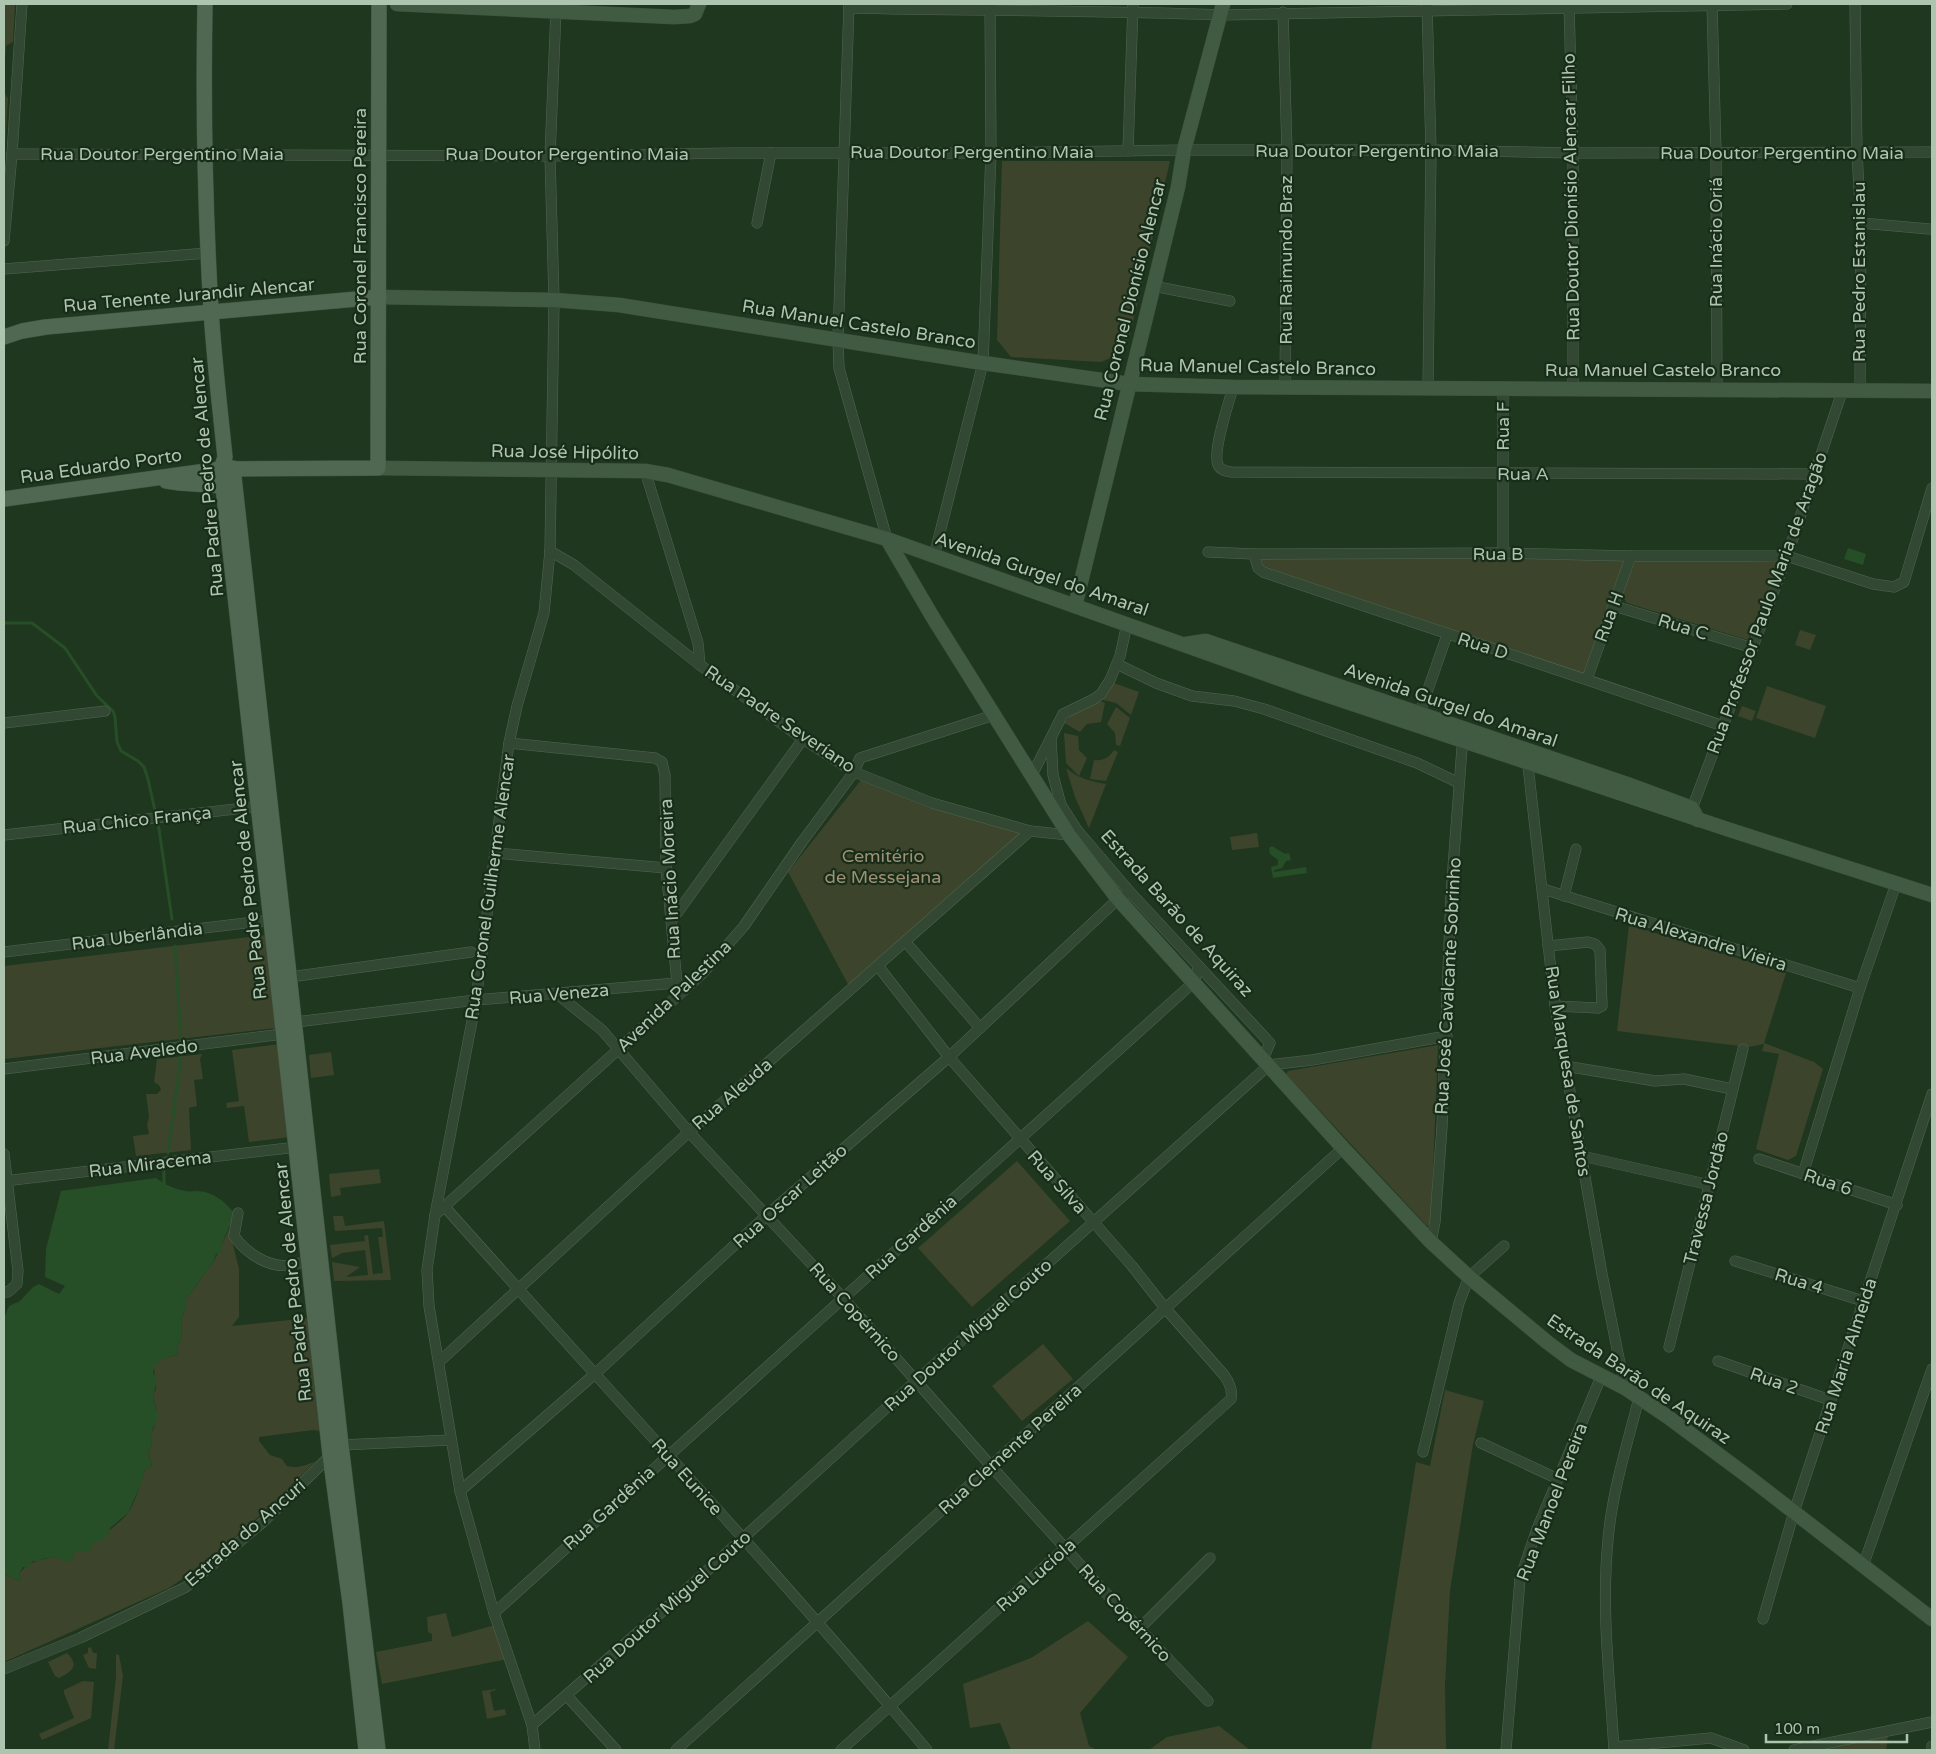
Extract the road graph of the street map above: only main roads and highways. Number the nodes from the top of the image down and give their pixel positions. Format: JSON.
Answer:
{"nodes":[{"id":1,"x":205,"y":4,"type":"edge"},
{"id":2,"x":379,"y":4,"type":"edge"},
{"id":3,"x":379,"y":297,"type":"junction"},
{"id":4,"x":211,"y":312,"type":"junction"},
{"id":5,"x":4,"y":337,"type":"edge"},
{"id":6,"x":227,"y":468,"type":"junction"},
{"id":7,"x":378,"y":468,"type":"joint"},
{"id":8,"x":152,"y":478,"type":"junction"},
{"id":9,"x":223,"y":486,"type":"junction"},
{"id":10,"x":4,"y":499,"type":"edge"},
{"id":11,"x":237,"y":552,"type":"junction"},
{"id":12,"x":265,"y":806,"type":"junction"},
{"id":13,"x":290,"y":1026,"type":"junction"},
{"id":14,"x":311,"y":1223,"type":"junction"},
{"id":15,"x":336,"y":1450,"type":"junction"},
{"id":16,"x":369,"y":1740,"type":"edge"},
{"id":17,"x":378,"y":1750,"type":"edge"}],
"edges":[{"from":1,"to":4,"type":"main road","name":"Rua Padre Pedro de Alencar"},
{"from":2,"to":3,"type":"main road","name":"Rua Coronel Francisco Pereira"},
{"from":3,"to":4,"type":"main road","name":"Rua Tenente Jurandir Alencar"},
{"from":3,"to":7,"type":"main road","name":"Rua Coronel Francisco Pereira"},
{"from":4,"to":5,"type":"main road","name":"Rua Tenente Jurandir Alencar"},
{"from":4,"to":6,"type":"main road","name":"Rua Padre Pedro de Alencar"},
{"from":6,"to":7,"type":"main road","name":"Rua José Hipólito"},
{"from":6,"to":8,"type":"main road","name":"Rua Eduardo Porto"},
{"from":6,"to":9,"type":"main road","name":"Rua Padre Pedro de Alencar"},
{"from":6,"to":11,"type":"main road","name":"Rua Padre Pedro de Alencar"},
{"from":8,"to":9,"type":"main road"},
{"from":8,"to":10,"type":"main road","name":"Rua Eduardo Porto"},
{"from":9,"to":11,"type":"main road","name":"Rua Padre Pedro de Alencar"},
{"from":11,"to":12,"type":"main road","name":"Rua Padre Pedro de Alencar"},
{"from":12,"to":13,"type":"main road","name":"Rua Padre Pedro de Alencar"},
{"from":12,"to":13,"type":"main road","name":"Rua Padre Pedro de Alencar"},
{"from":13,"to":14,"type":"main road","name":"Rua Padre Pedro de Alencar"},
{"from":13,"to":14,"type":"main road","name":"Rua Padre Pedro de Alencar"},
{"from":14,"to":15,"type":"main road","name":"Rua Padre Pedro de Alencar"},
{"from":14,"to":15,"type":"main road","name":"Rua Padre Pedro de Alencar"},
{"from":15,"to":16,"type":"main road","name":"Rua Padre Pedro de Alencar"},
{"from":16,"to":17,"type":"main road","name":"Rua Padre Pedro de Alencar"}]}
